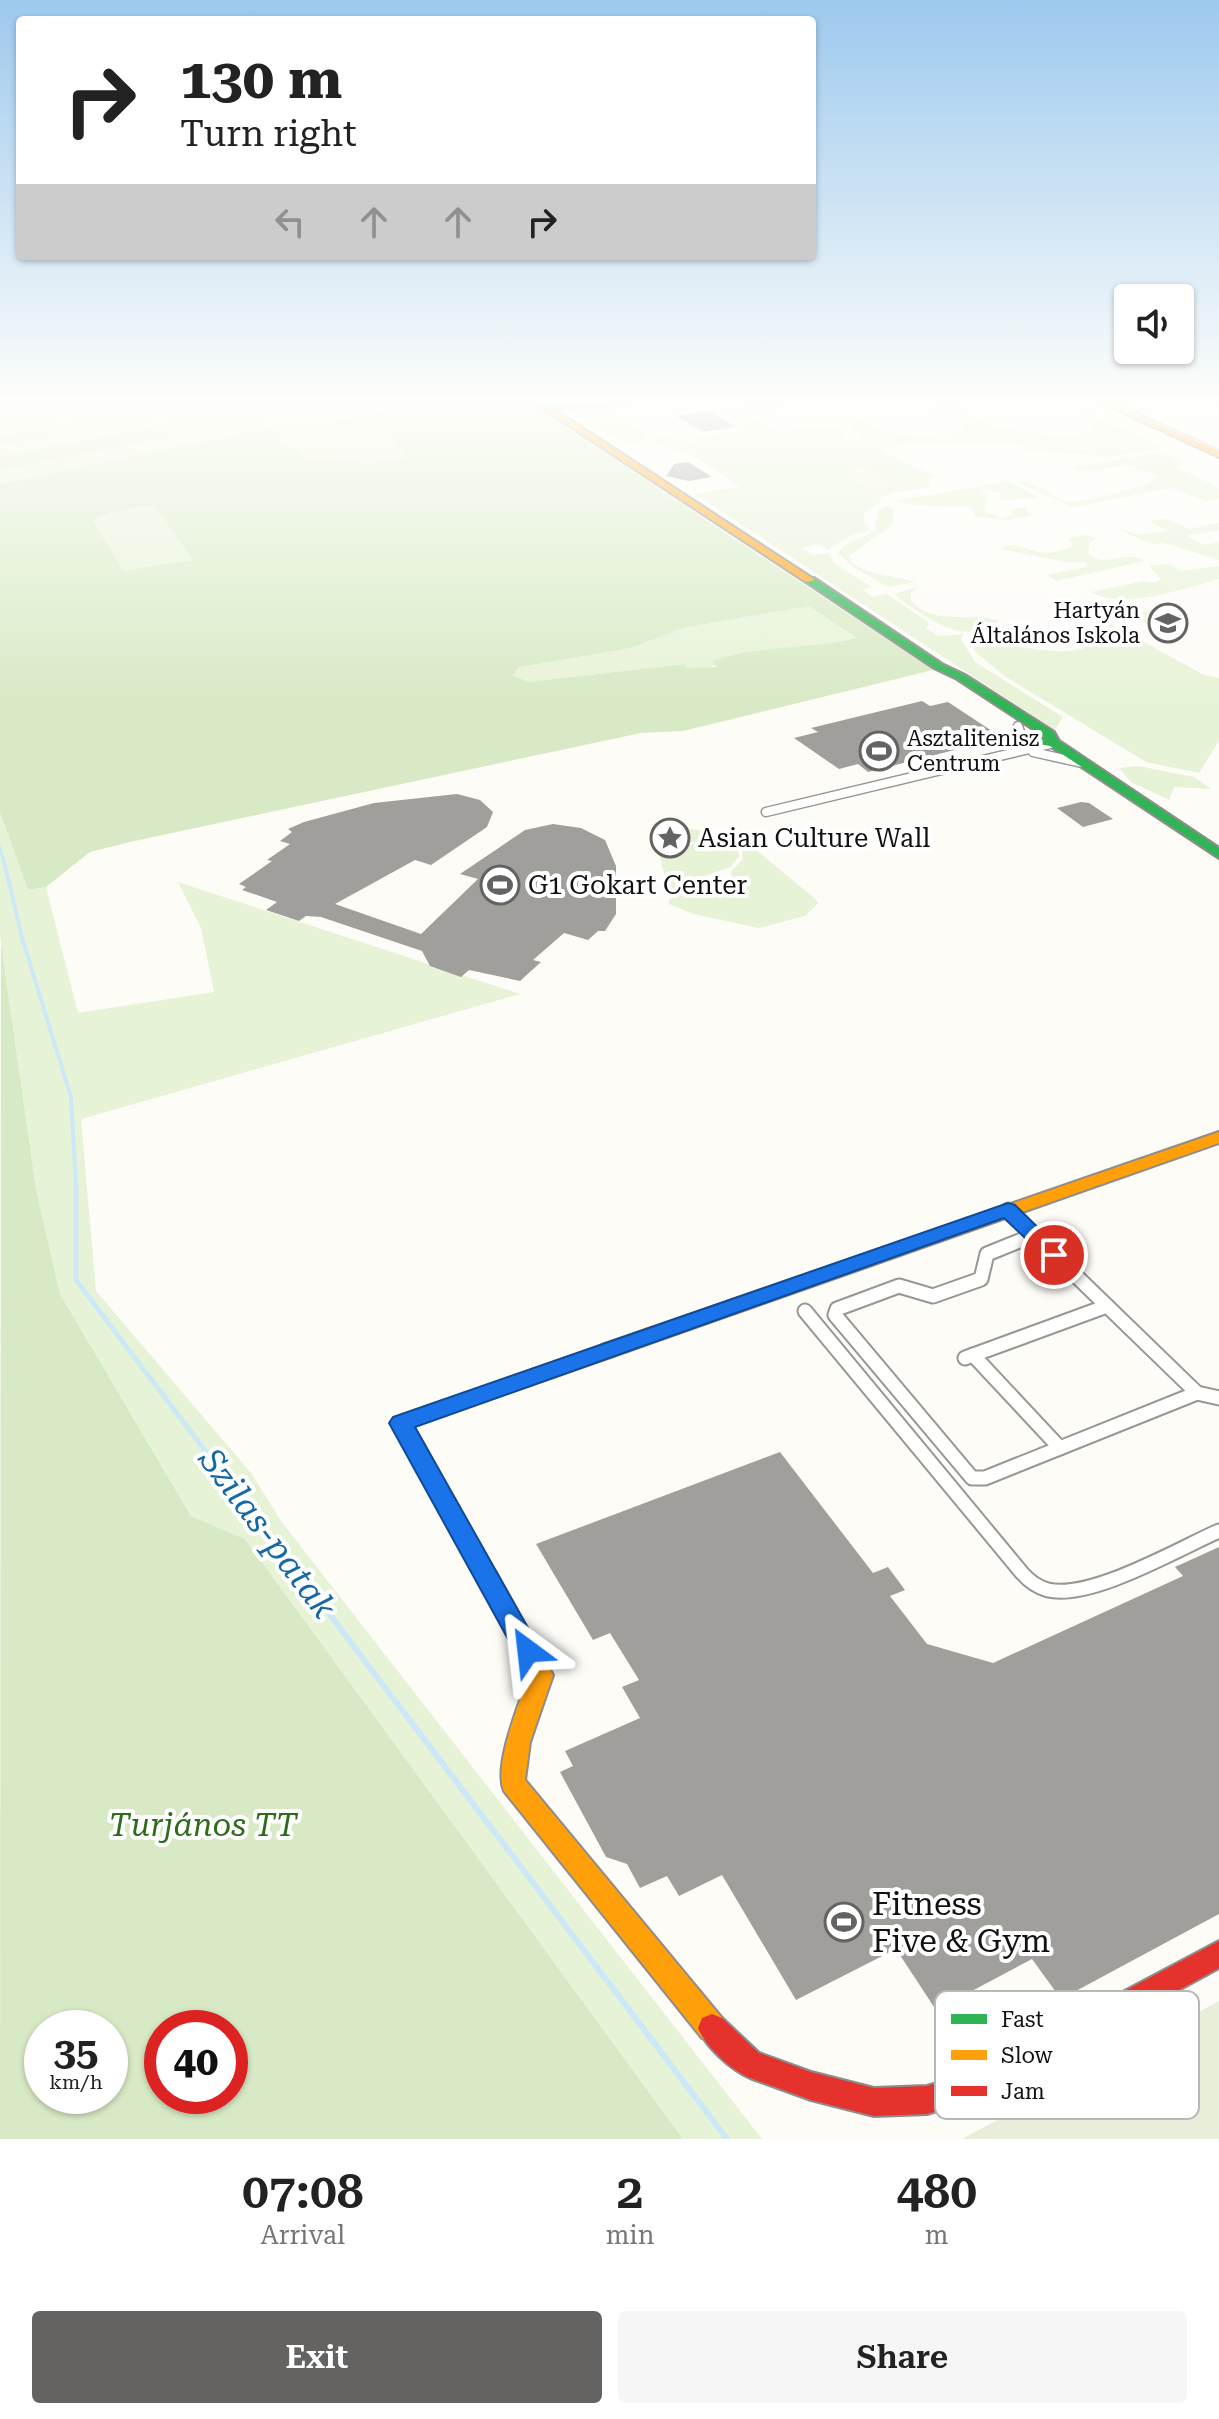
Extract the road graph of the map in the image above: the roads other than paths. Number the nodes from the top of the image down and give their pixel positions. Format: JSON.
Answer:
{"nodes":[{"id":1,"x":697,"y":504,"type":"edge"},
{"id":2,"x":938,"y":666,"type":"junction"},
{"id":3,"x":1018,"y":726,"type":"junction"},
{"id":4,"x":1054,"y":743,"type":"junction"},
{"id":5,"x":1028,"y":751,"type":"junction"},
{"id":6,"x":1012,"y":754,"type":"junction"},
{"id":7,"x":1086,"y":765,"type":"junction"},
{"id":8,"x":1219,"y":854,"type":"edge"},
{"id":9,"x":1219,"y":1137,"type":"edge"},
{"id":10,"x":1008,"y":1210,"type":"junction"},
{"id":11,"x":1034,"y":1235,"type":"junction"},
{"id":12,"x":1107,"y":1306,"type":"junction"},
{"id":13,"x":805,"y":1311,"type":"dead end"},
{"id":14,"x":1197,"y":1393,"type":"junction"},
{"id":15,"x":1219,"y":1398,"type":"edge"},
{"id":16,"x":1060,"y":1448,"type":"junction"},
{"id":17,"x":1219,"y":1531,"type":"edge"},
{"id":18,"x":1219,"y":1954,"type":"edge"},
{"id":19,"x":1151,"y":1991,"type":"edge"},
{"id":20,"x":935,"y":2098,"type":"edge"}],
"edges":[{"from":1,"to":2,"type":"street"},
{"from":2,"to":3,"type":"street"},
{"from":2,"to":4,"type":"street"},
{"from":3,"to":4,"type":"street"},
{"from":3,"to":6,"type":"street"},
{"from":4,"to":5,"type":"street"},
{"from":4,"to":7,"type":"street"},
{"from":5,"to":6,"type":"street"},
{"from":5,"to":6,"type":"street"},
{"from":5,"to":7,"type":"street"},
{"from":7,"to":8,"type":"street"},
{"from":9,"to":10,"type":"street"},
{"from":10,"to":11,"type":"street"},
{"from":10,"to":20,"type":"street"},
{"from":11,"to":12,"type":"street"},
{"from":11,"to":16,"type":"street"},
{"from":12,"to":14,"type":"street"},
{"from":12,"to":16,"type":"street"},
{"from":13,"to":17,"type":"street"},
{"from":14,"to":15,"type":"street"},
{"from":14,"to":16,"type":"street"},
{"from":18,"to":19,"type":"street"}]}
